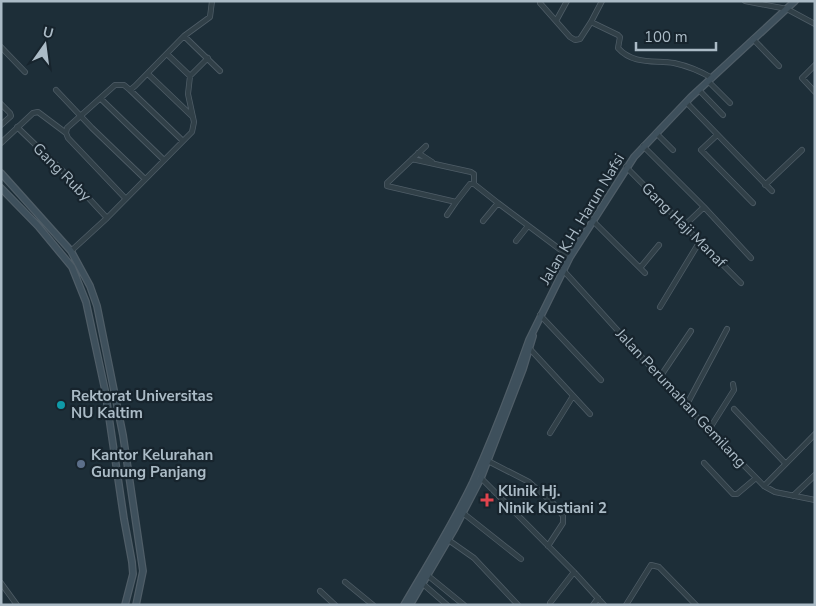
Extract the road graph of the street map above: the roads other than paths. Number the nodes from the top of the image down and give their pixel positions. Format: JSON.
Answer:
{"nodes":[{"id":1,"x":212,"y":1,"type":"edge"},
{"id":2,"x":567,"y":1,"type":"edge"},
{"id":3,"x":602,"y":1,"type":"edge"},
{"id":4,"x":745,"y":1,"type":"edge"},
{"id":5,"x":795,"y":1,"type":"edge"},
{"id":6,"x":540,"y":3,"type":"dead end"},
{"id":7,"x":787,"y":9,"type":"junction"},
{"id":8,"x":556,"y":21,"type":"junction"},
{"id":9,"x":591,"y":22,"type":"junction"},
{"id":10,"x":815,"y":24,"type":"edge"},
{"id":11,"x":184,"y":36,"type":"junction"},
{"id":12,"x":753,"y":39,"type":"junction"},
{"id":13,"x":1,"y":47,"type":"edge"},
{"id":14,"x":167,"y":54,"type":"junction"},
{"id":15,"x":208,"y":58,"type":"junction"},
{"id":16,"x":815,"y":65,"type":"edge"},
{"id":17,"x":779,"y":66,"type":"dead end"},
{"id":18,"x":220,"y":70,"type":"dead end"},
{"id":19,"x":25,"y":72,"type":"dead end"},
{"id":20,"x":148,"y":74,"type":"junction"},
{"id":21,"x":190,"y":76,"type":"junction"},
{"id":22,"x":710,"y":80,"type":"junction"},
{"id":23,"x":56,"y":90,"type":"dead end"},
{"id":24,"x":130,"y":90,"type":"junction"},
{"id":25,"x":699,"y":90,"type":"junction"},
{"id":26,"x":815,"y":92,"type":"edge"},
{"id":27,"x":101,"y":99,"type":"junction"},
{"id":28,"x":686,"y":102,"type":"junction"},
{"id":29,"x":730,"y":102,"type":"dead end"},
{"id":30,"x":1,"y":104,"type":"edge"},
{"id":31,"x":723,"y":115,"type":"dead end"},
{"id":32,"x":80,"y":116,"type":"junction"},
{"id":33,"x":194,"y":118,"type":"junction"},
{"id":34,"x":1,"y":125,"type":"edge"},
{"id":35,"x":17,"y":127,"type":"junction"},
{"id":36,"x":66,"y":133,"type":"junction"},
{"id":37,"x":656,"y":133,"type":"junction"},
{"id":38,"x":717,"y":135,"type":"junction"},
{"id":39,"x":183,"y":141,"type":"junction"},
{"id":40,"x":1,"y":143,"type":"edge"},
{"id":41,"x":426,"y":146,"type":"dead end"},
{"id":42,"x":643,"y":146,"type":"junction"},
{"id":43,"x":673,"y":150,"type":"dead end"},
{"id":44,"x":802,"y":150,"type":"dead end"},
{"id":45,"x":418,"y":153,"type":"junction"},
{"id":46,"x":412,"y":159,"type":"junction"},
{"id":47,"x":164,"y":160,"type":"junction"},
{"id":48,"x":435,"y":164,"type":"junction"},
{"id":49,"x":626,"y":167,"type":"junction"},
{"id":50,"x":1,"y":173,"type":"edge"},
{"id":51,"x":145,"y":179,"type":"junction"},
{"id":52,"x":474,"y":184,"type":"junction"},
{"id":53,"x":765,"y":185,"type":"junction"},
{"id":54,"x":1,"y":188,"type":"edge"},
{"id":55,"x":772,"y":192,"type":"dead end"},
{"id":56,"x":125,"y":198,"type":"junction"},
{"id":57,"x":456,"y":202,"type":"junction"},
{"id":58,"x":498,"y":203,"type":"junction"},
{"id":59,"x":753,"y":204,"type":"dead end"},
{"id":60,"x":704,"y":207,"type":"junction"},
{"id":61,"x":446,"y":215,"type":"dead end"},
{"id":62,"x":108,"y":218,"type":"junction"},
{"id":63,"x":483,"y":220,"type":"dead end"},
{"id":64,"x":592,"y":220,"type":"junction"},
{"id":65,"x":528,"y":226,"type":"junction"},
{"id":66,"x":684,"y":226,"type":"junction"},
{"id":67,"x":516,"y":241,"type":"dead end"},
{"id":68,"x":700,"y":241,"type":"junction"},
{"id":69,"x":659,"y":245,"type":"dead end"},
{"id":70,"x":71,"y":251,"type":"junction"},
{"id":71,"x":570,"y":256,"type":"junction"},
{"id":72,"x":751,"y":258,"type":"dead end"},
{"id":73,"x":640,"y":268,"type":"junction"},
{"id":74,"x":563,"y":270,"type":"junction"},
{"id":75,"x":645,"y":273,"type":"dead end"},
{"id":76,"x":742,"y":283,"type":"dead end"},
{"id":77,"x":660,"y":307,"type":"dead end"},
{"id":78,"x":540,"y":315,"type":"junction"},
{"id":79,"x":728,"y":329,"type":"dead end"},
{"id":80,"x":691,"y":331,"type":"dead end"},
{"id":81,"x":533,"y":334,"type":"junction"},
{"id":82,"x":530,"y":349,"type":"junction"},
{"id":83,"x":660,"y":377,"type":"junction"},
{"id":84,"x":601,"y":380,"type":"dead end"},
{"id":85,"x":733,"y":384,"type":"dead end"},
{"id":86,"x":115,"y":388,"type":"junction"},
{"id":87,"x":105,"y":390,"type":"junction"},
{"id":88,"x":573,"y":396,"type":"junction"},
{"id":89,"x":686,"y":406,"type":"junction"},
{"id":90,"x":734,"y":409,"type":"dead end"},
{"id":91,"x":590,"y":414,"type":"dead end"},
{"id":92,"x":712,"y":431,"type":"junction"},
{"id":93,"x":550,"y":433,"type":"dead end"},
{"id":94,"x":815,"y":434,"type":"edge"},
{"id":95,"x":490,"y":448,"type":"junction"},
{"id":96,"x":488,"y":461,"type":"junction"},
{"id":97,"x":704,"y":463,"type":"dead end"},
{"id":98,"x":786,"y":463,"type":"junction"},
{"id":99,"x":815,"y":475,"type":"edge"},
{"id":100,"x":481,"y":478,"type":"junction"},
{"id":101,"x":756,"y":478,"type":"junction"},
{"id":102,"x":764,"y":486,"type":"junction"},
{"id":103,"x":793,"y":496,"type":"junction"},
{"id":104,"x":815,"y":500,"type":"edge"},
{"id":105,"x":463,"y":513,"type":"junction"},
{"id":106,"x":446,"y":538,"type":"junction"},
{"id":107,"x":548,"y":546,"type":"junction"},
{"id":108,"x":521,"y":559,"type":"dead end"},
{"id":109,"x":574,"y":572,"type":"junction"},
{"id":110,"x":425,"y":574,"type":"junction"},
{"id":111,"x":345,"y":582,"type":"dead end"},
{"id":112,"x":1,"y":583,"type":"edge"},
{"id":113,"x":423,"y":584,"type":"junction"},
{"id":114,"x":320,"y":592,"type":"dead end"},
{"id":115,"x":598,"y":598,"type":"junction"},
{"id":116,"x":550,"y":603,"type":"dead end"},
{"id":117,"x":17,"y":605,"type":"edge"},
{"id":118,"x":125,"y":605,"type":"edge"},
{"id":119,"x":136,"y":605,"type":"edge"},
{"id":120,"x":335,"y":605,"type":"edge"},
{"id":121,"x":373,"y":605,"type":"edge"},
{"id":122,"x":404,"y":605,"type":"edge"},
{"id":123,"x":410,"y":605,"type":"edge"},
{"id":124,"x":447,"y":605,"type":"edge"},
{"id":125,"x":464,"y":605,"type":"edge"},
{"id":126,"x":518,"y":605,"type":"edge"},
{"id":127,"x":593,"y":605,"type":"edge"},
{"id":128,"x":604,"y":605,"type":"edge"},
{"id":129,"x":626,"y":605,"type":"edge"},
{"id":130,"x":696,"y":605,"type":"edge"}],
"edges":[{"from":1,"to":11,"type":"street"},
{"from":2,"to":8,"type":"street"},
{"from":3,"to":9,"type":"street"},
{"from":4,"to":7,"type":"street"},
{"from":5,"to":7,"type":"main road","name":"Jalan K.H. Harun Nafsi"},
{"from":6,"to":8,"type":"street"},
{"from":7,"to":10,"type":"street"},
{"from":7,"to":12,"type":"main road","name":"Jalan K.H. Harun Nafsi"},
{"from":8,"to":9,"type":"street"},
{"from":9,"to":22,"type":"street"},
{"from":11,"to":14,"type":"street"},
{"from":11,"to":15,"type":"street"},
{"from":12,"to":17,"type":"street"},
{"from":12,"to":22,"type":"main road","name":"Jalan K.H. Harun Nafsi"},
{"from":13,"to":19,"type":"street"},
{"from":14,"to":20,"type":"street"},
{"from":14,"to":21,"type":"street"},
{"from":15,"to":18,"type":"street"},
{"from":15,"to":21,"type":"street"},
{"from":16,"to":26,"type":"street"},
{"from":20,"to":24,"type":"street"},
{"from":20,"to":33,"type":"street"},
{"from":21,"to":33,"type":"street"},
{"from":22,"to":25,"type":"main road","name":"Jalan K.H. Harun Nafsi"},
{"from":22,"to":29,"type":"street"},
{"from":23,"to":32,"type":"street"},
{"from":24,"to":27,"type":"street"},
{"from":24,"to":39,"type":"street"},
{"from":25,"to":28,"type":"main road","name":"Jalan K.H. Harun Nafsi"},
{"from":25,"to":31,"type":"street"},
{"from":27,"to":32,"type":"street"},
{"from":27,"to":47,"type":"street"},
{"from":28,"to":37,"type":"main road","name":"Jalan K.H. Harun Nafsi"},
{"from":28,"to":38,"type":"street"},
{"from":30,"to":34,"type":"street"},
{"from":32,"to":36,"type":"street"},
{"from":32,"to":51,"type":"street"},
{"from":33,"to":39,"type":"street"},
{"from":35,"to":36,"type":"street"},
{"from":35,"to":40,"type":"street"},
{"from":35,"to":62,"type":"street","name":"Gang Ruby"},
{"from":36,"to":56,"type":"street"},
{"from":37,"to":42,"type":"main road","name":"Jalan K.H. Harun Nafsi"},
{"from":37,"to":43,"type":"street"},
{"from":38,"to":53,"type":"street"},
{"from":38,"to":59,"type":"street"},
{"from":39,"to":47,"type":"street"},
{"from":41,"to":45,"type":"street"},
{"from":42,"to":49,"type":"main road","name":"Jalan K.H. Harun Nafsi"},
{"from":42,"to":60,"type":"street"},
{"from":44,"to":53,"type":"street"},
{"from":45,"to":46,"type":"street"},
{"from":45,"to":48,"type":"street"},
{"from":46,"to":48,"type":"street"},
{"from":46,"to":57,"type":"street"},
{"from":47,"to":51,"type":"street"},
{"from":48,"to":52,"type":"street"},
{"from":49,"to":64,"type":"main road","name":"Jalan K.H. Harun Nafsi"},
{"from":49,"to":66,"type":"street","name":"Gang Haji Manaf"},
{"from":50,"to":70,"type":"main road"},
{"from":51,"to":56,"type":"street"},
{"from":52,"to":57,"type":"street"},
{"from":52,"to":58,"type":"street"},
{"from":53,"to":55,"type":"street"},
{"from":54,"to":87,"type":"main road"},
{"from":56,"to":62,"type":"street"},
{"from":57,"to":61,"type":"street"},
{"from":58,"to":63,"type":"street"},
{"from":58,"to":65,"type":"street"},
{"from":60,"to":66,"type":"street"},
{"from":60,"to":72,"type":"street"},
{"from":62,"to":70,"type":"street"},
{"from":64,"to":71,"type":"main road","name":"Jalan K.H. Harun Nafsi"},
{"from":64,"to":73,"type":"street"},
{"from":65,"to":67,"type":"street"},
{"from":65,"to":71,"type":"street"},
{"from":66,"to":68,"type":"street","name":"Gang Haji Manaf"},
{"from":68,"to":76,"type":"street","name":"Gang Haji Manaf"},
{"from":68,"to":77,"type":"street"},
{"from":69,"to":73,"type":"street"},
{"from":70,"to":86,"type":"main road"},
{"from":71,"to":74,"type":"main road","name":"Jalan K.H. Harun Nafsi"},
{"from":73,"to":75,"type":"street"},
{"from":74,"to":78,"type":"main road","name":"Jalan K.H. Harun Nafsi"},
{"from":74,"to":83,"type":"street","name":"Jalan Perumahan Gemilang"},
{"from":78,"to":81,"type":"main road","name":"Jalan K.H. Harun Nafsi"},
{"from":78,"to":84,"type":"street"},
{"from":79,"to":89,"type":"street"},
{"from":80,"to":83,"type":"street"},
{"from":81,"to":82,"type":"main road","name":"Jalan K.H. Harun Nafsi"},
{"from":81,"to":95,"type":"main road","name":"Jalan K.H. Harun Nafsi"},
{"from":82,"to":88,"type":"street"},
{"from":82,"to":95,"type":"main road","name":"Jalan K.H. Harun Nafsi"},
{"from":83,"to":89,"type":"street","name":"Jalan Perumahan Gemilang"},
{"from":85,"to":92,"type":"street"},
{"from":86,"to":87,"type":"main road"},
{"from":86,"to":119,"type":"main road"},
{"from":87,"to":118,"type":"main road"},
{"from":88,"to":91,"type":"street"},
{"from":88,"to":93,"type":"street"},
{"from":89,"to":92,"type":"street","name":"Jalan Perumahan Gemilang"},
{"from":90,"to":98,"type":"street"},
{"from":92,"to":101,"type":"street","name":"Jalan Perumahan Gemilang"},
{"from":94,"to":98,"type":"street"},
{"from":95,"to":96,"type":"main road","name":"Jalan K.H. Harun Nafsi"},
{"from":95,"to":106,"type":"main road","name":"Jalan K.H. Harun Nafsi"},
{"from":96,"to":100,"type":"main road","name":"Jalan K.H. Harun Nafsi"},
{"from":96,"to":107,"type":"street"},
{"from":97,"to":101,"type":"street"},
{"from":98,"to":102,"type":"street"},
{"from":99,"to":103,"type":"street"},
{"from":100,"to":105,"type":"main road","name":"Jalan K.H. Harun Nafsi"},
{"from":100,"to":107,"type":"street"},
{"from":101,"to":102,"type":"street","name":"Jalan Perumahan Gemilang"},
{"from":102,"to":103,"type":"street","name":"Jalan Perumahan Gemilang"},
{"from":103,"to":104,"type":"street","name":"Jalan Perumahan Gemilang"},
{"from":105,"to":106,"type":"main road","name":"Jalan K.H. Harun Nafsi"},
{"from":105,"to":108,"type":"street"},
{"from":106,"to":110,"type":"main road","name":"Jalan K.H. Harun Nafsi"},
{"from":106,"to":126,"type":"street"},
{"from":107,"to":109,"type":"street"},
{"from":109,"to":115,"type":"street"},
{"from":109,"to":116,"type":"street"},
{"from":110,"to":113,"type":"main road","name":"Jalan K.H. Harun Nafsi"},
{"from":110,"to":122,"type":"main road","name":"Jalan K.H. Harun Nafsi"},
{"from":110,"to":125,"type":"street"},
{"from":111,"to":121,"type":"street"},
{"from":112,"to":117,"type":"street"},
{"from":113,"to":123,"type":"main road","name":"Jalan K.H. Harun Nafsi"},
{"from":113,"to":124,"type":"street"},
{"from":114,"to":120,"type":"street"},
{"from":115,"to":127,"type":"street"},
{"from":115,"to":128,"type":"street"},
{"from":129,"to":130,"type":"street"}]}
